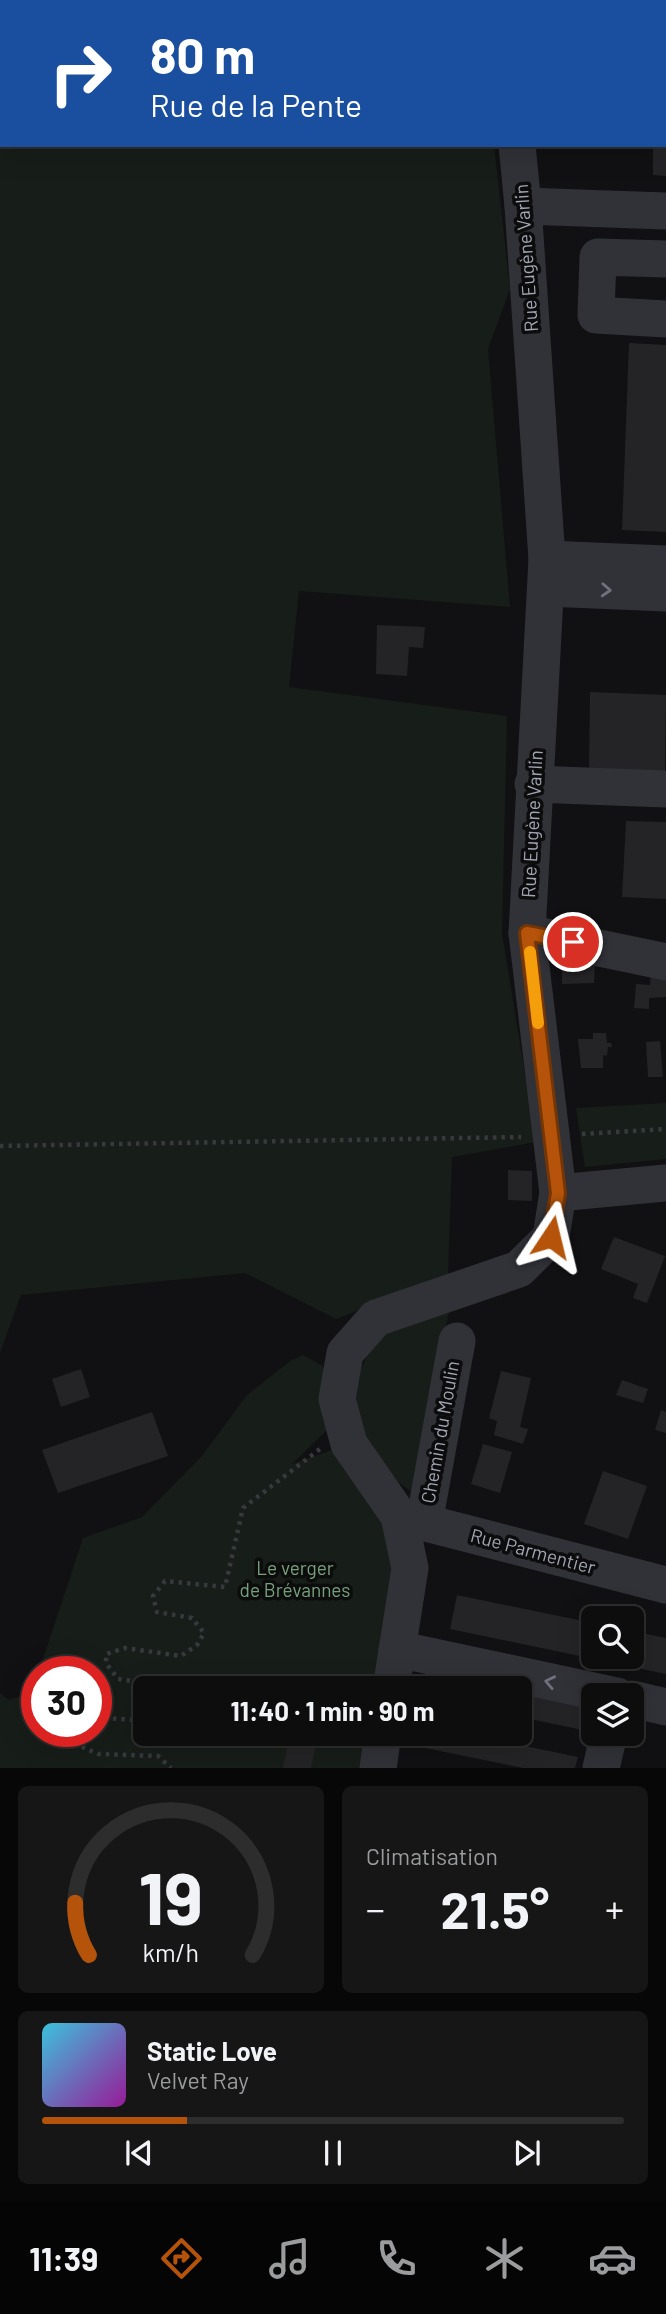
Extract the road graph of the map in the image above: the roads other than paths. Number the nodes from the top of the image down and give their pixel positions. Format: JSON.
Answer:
{"nodes":[{"id":1,"x":517,"y":147,"type":"edge"},
{"id":2,"x":523,"y":206,"type":"junction"},
{"id":3,"x":666,"y":211,"type":"edge"},
{"id":4,"x":666,"y":259,"type":"edge"},
{"id":5,"x":666,"y":318,"type":"edge"},
{"id":6,"x":666,"y":564,"type":"edge"},
{"id":7,"x":546,"y":573,"type":"junction"},
{"id":8,"x":666,"y":593,"type":"edge"},
{"id":9,"x":533,"y":784,"type":"junction"},
{"id":10,"x":666,"y":789,"type":"edge"},
{"id":11,"x":527,"y":933,"type":"junction"},
{"id":12,"x":666,"y":961,"type":"edge"},
{"id":13,"x":666,"y":1183,"type":"edge"},
{"id":14,"x":558,"y":1193,"type":"junction"},
{"id":15,"x":457,"y":1341,"type":"dead end"},
{"id":16,"x":411,"y":1520,"type":"junction"},
{"id":17,"x":666,"y":1586,"type":"edge"},
{"id":18,"x":397,"y":1650,"type":"junction"},
{"id":19,"x":393,"y":1676,"type":"edge"},
{"id":20,"x":581,"y":1688,"type":"edge"},
{"id":21,"x":644,"y":1702,"type":"edge"},
{"id":22,"x":666,"y":1707,"type":"edge"},
{"id":23,"x":381,"y":1746,"type":"edge"},
{"id":24,"x":606,"y":1746,"type":"edge"},
{"id":25,"x":378,"y":1768,"type":"edge"},
{"id":26,"x":601,"y":1768,"type":"edge"}],
"edges":[{"from":1,"to":2,"type":"street","name":"Rue Eugène Varlin"},
{"from":2,"to":3,"type":"street"},
{"from":2,"to":7,"type":"street","name":"Rue Eugène Varlin"},
{"from":4,"to":5,"type":"street"},
{"from":6,"to":7,"type":"street"},
{"from":7,"to":8,"type":"street","one_way":true},
{"from":7,"to":9,"type":"street","name":"Rue Eugène Varlin"},
{"from":9,"to":10,"type":"street"},
{"from":9,"to":11,"type":"street","name":"Rue Eugène Varlin"},
{"from":11,"to":12,"type":"street"},
{"from":11,"to":14,"type":"street","name":"Rue Eugène Varlin"},
{"from":13,"to":14,"type":"street"},
{"from":14,"to":16,"type":"street","name":"Rue Eugène Varlin"},
{"from":15,"to":16,"type":"street","name":"Chemin du Moulin"},
{"from":16,"to":17,"type":"street","name":"Rue Parmentier"},
{"from":16,"to":18,"type":"street","name":"Rue Eugène Varlin"},
{"from":18,"to":19,"type":"street","name":"Rue Eugène Varlin"},
{"from":20,"to":18,"type":"street","one_way":true},
{"from":21,"to":22,"type":"street"},
{"from":23,"to":25,"type":"street"},
{"from":24,"to":26,"type":"street"}]}
